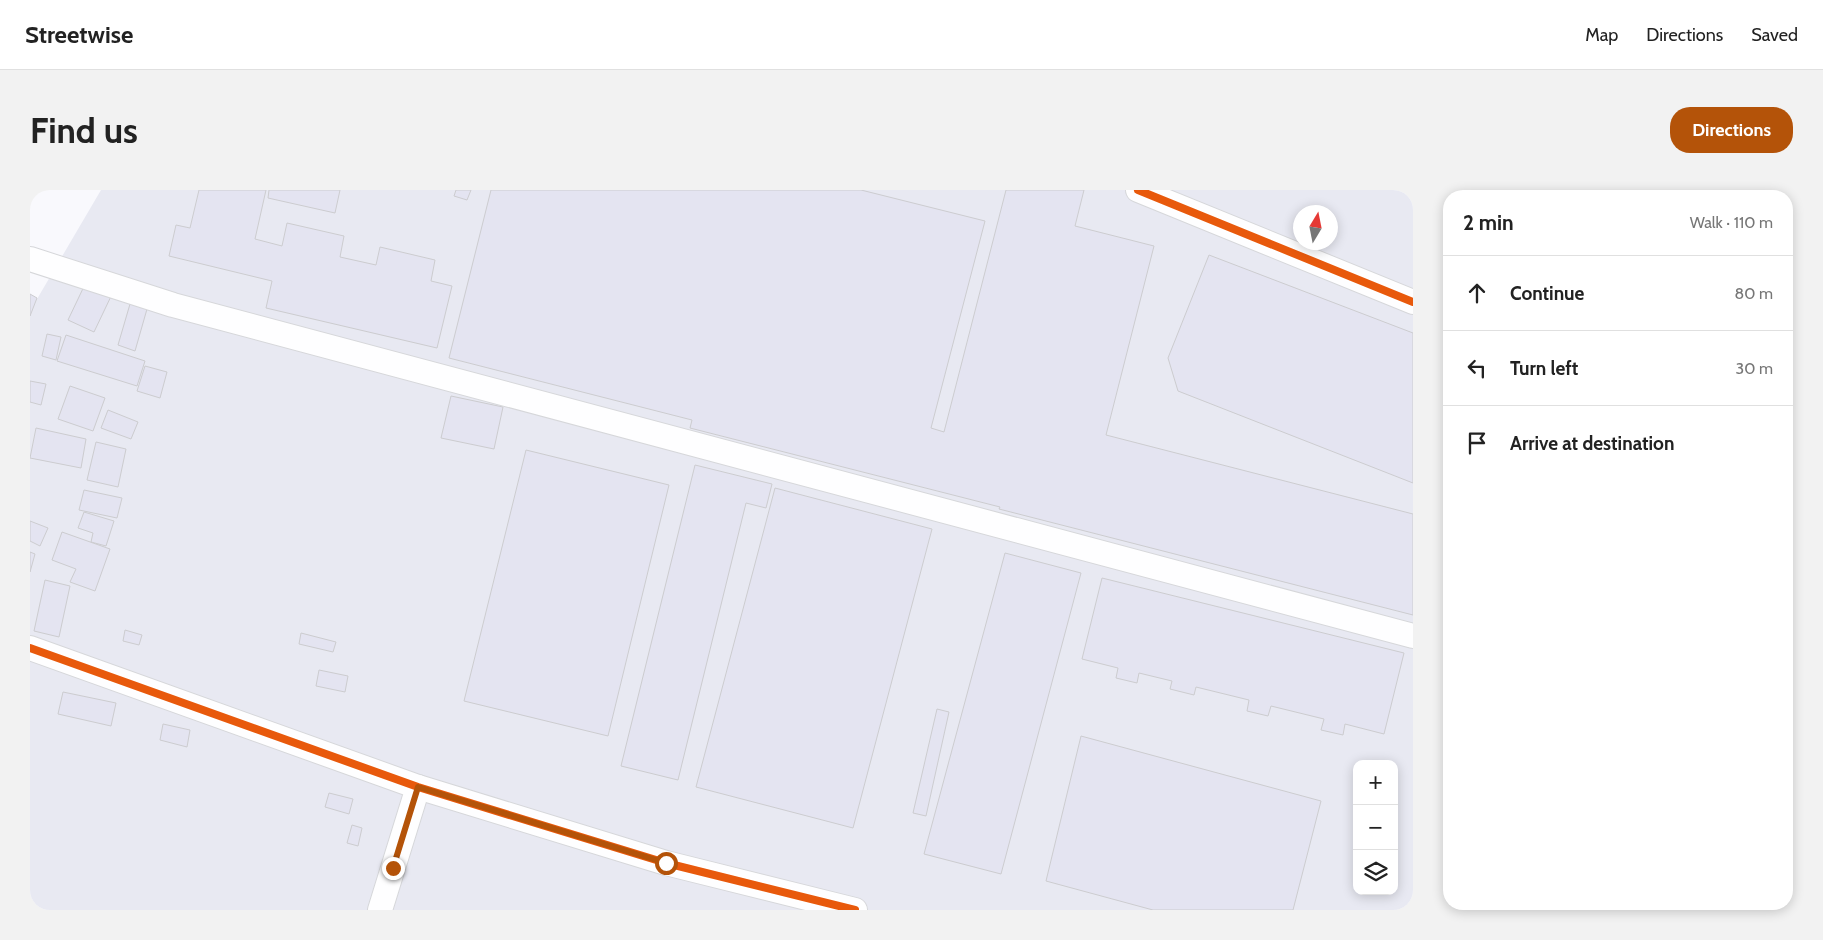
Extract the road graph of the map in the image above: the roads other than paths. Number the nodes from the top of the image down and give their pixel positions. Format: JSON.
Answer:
{"nodes":[{"id":1,"x":1138,"y":190,"type":"edge"},
{"id":2,"x":30,"y":260,"type":"edge"},
{"id":3,"x":1413,"y":302,"type":"edge"},
{"id":4,"x":1413,"y":636,"type":"edge"},
{"id":5,"x":30,"y":648,"type":"edge"},
{"id":6,"x":418,"y":787,"type":"junction"},
{"id":7,"x":380,"y":910,"type":"edge"},
{"id":8,"x":855,"y":910,"type":"edge"}],
"edges":[{"from":1,"to":3,"type":"street"},
{"from":2,"to":4,"type":"street"},
{"from":5,"to":6,"type":"street"},
{"from":6,"to":7,"type":"street"},
{"from":6,"to":8,"type":"street"}]}
